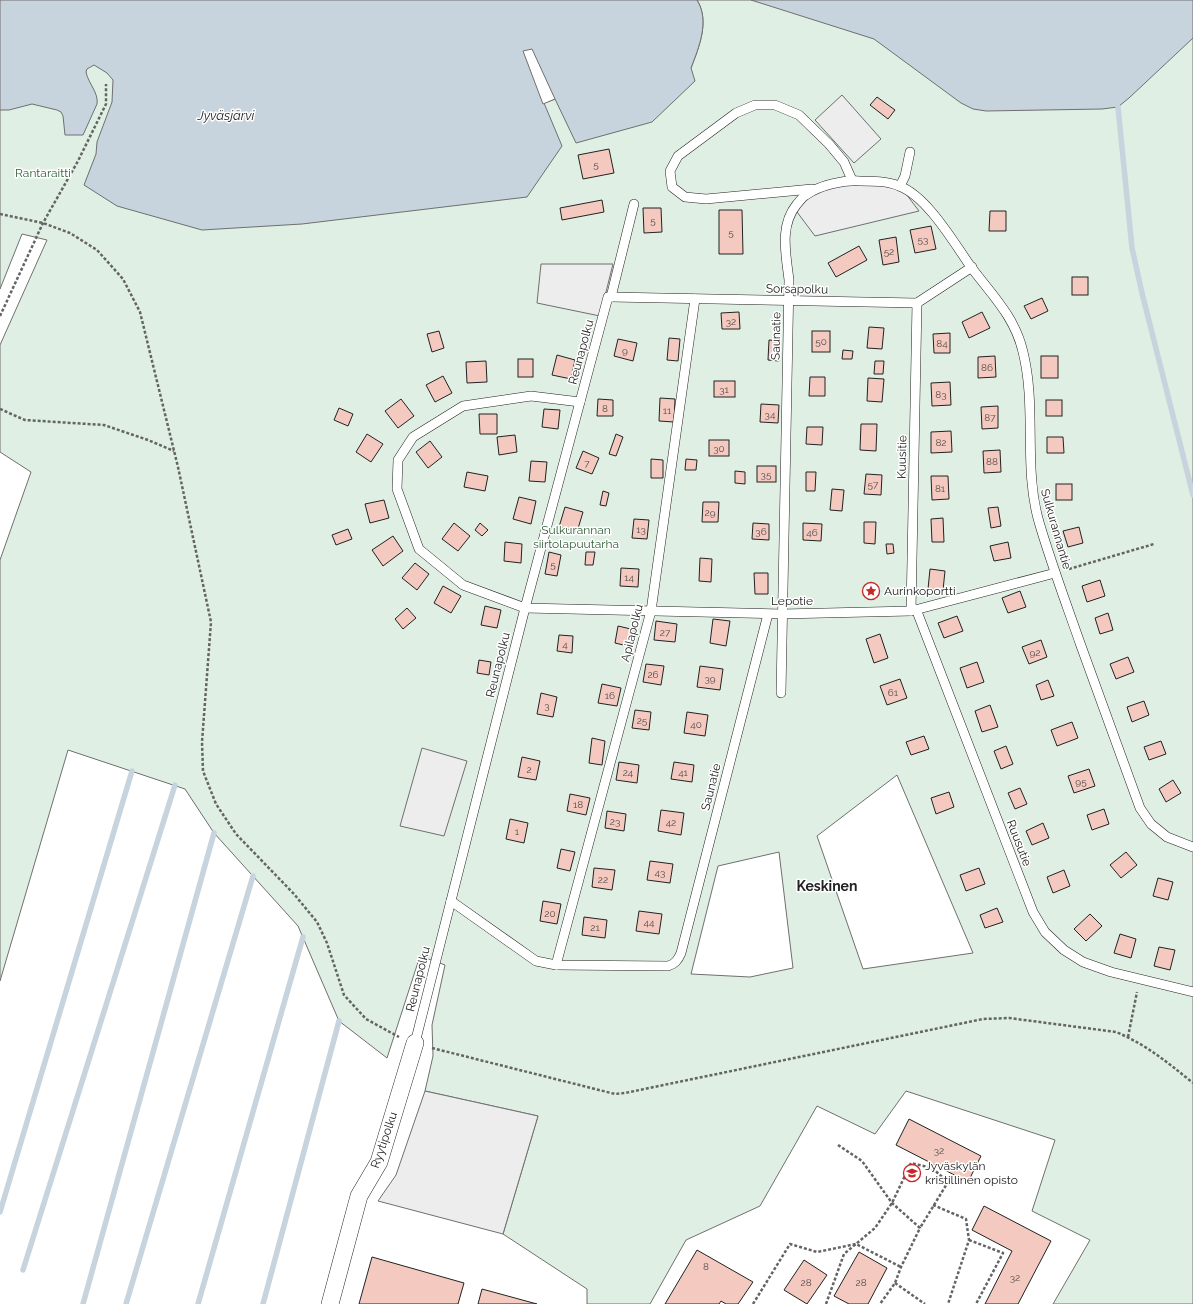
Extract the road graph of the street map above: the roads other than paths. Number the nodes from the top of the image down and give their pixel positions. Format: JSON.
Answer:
{"nodes":[{"id":1,"x":910,"y":152,"type":"dead end"},
{"id":2,"x":852,"y":180,"type":"junction"},
{"id":3,"x":900,"y":186,"type":"junction"},
{"id":4,"x":819,"y":189,"type":"junction"},
{"id":5,"x":634,"y":204,"type":"dead end"},
{"id":6,"x":926,"y":205,"type":"joint"},
{"id":7,"x":972,"y":267,"type":"junction"},
{"id":8,"x":611,"y":297,"type":"junction"},
{"id":9,"x":696,"y":299,"type":"junction"},
{"id":10,"x":788,"y":301,"type":"junction"},
{"id":11,"x":917,"y":303,"type":"junction"},
{"id":12,"x":580,"y":402,"type":"junction"},
{"id":13,"x":1055,"y":573,"type":"junction"},
{"id":14,"x":525,"y":608,"type":"junction"},
{"id":15,"x":913,"y":610,"type":"junction"},
{"id":16,"x":652,"y":611,"type":"junction"},
{"id":17,"x":768,"y":614,"type":"junction"},
{"id":18,"x":782,"y":614,"type":"junction"},
{"id":19,"x":781,"y":693,"type":"dead end"},
{"id":20,"x":1193,"y":847,"type":"edge"},
{"id":21,"x":450,"y":901,"type":"junction"},
{"id":22,"x":556,"y":965,"type":"junction"},
{"id":23,"x":1193,"y":992,"type":"edge"},
{"id":24,"x":415,"y":1043,"type":"joint"},
{"id":25,"x":330,"y":1304,"type":"edge"}],
"edges":[{"from":1,"to":3,"type":"lane"},
{"from":2,"to":3,"type":"lane","name":"Saunatie"},
{"from":2,"to":4,"type":"lane","name":"Saunatie"},
{"from":2,"to":4,"type":"lane"},
{"from":3,"to":6,"type":"lane","name":"Saunatie"},
{"from":4,"to":10,"type":"lane","name":"Saunatie"},
{"from":5,"to":8,"type":"lane","name":"Reunapolku"},
{"from":6,"to":7,"type":"lane","name":"Sulkurannantie"},
{"from":7,"to":11,"type":"lane"},
{"from":7,"to":13,"type":"lane","name":"Sulkurannantie"},
{"from":8,"to":9,"type":"lane","name":"Sorsapolku"},
{"from":8,"to":12,"type":"lane","name":"Reunapolku"},
{"from":9,"to":10,"type":"lane","name":"Sorsapolku"},
{"from":9,"to":16,"type":"lane","name":"Apilapolku"},
{"from":10,"to":11,"type":"lane","name":"Sorsapolku"},
{"from":10,"to":18,"type":"lane","name":"Saunatie"},
{"from":11,"to":15,"type":"lane","name":"Kuusitie"},
{"from":12,"to":14,"type":"lane","name":"Reunapolku"},
{"from":12,"to":14,"type":"lane","name":"Lepotie"},
{"from":13,"to":15,"type":"lane","name":"Lepotie"},
{"from":13,"to":20,"type":"lane","name":"Sulkurannantie"},
{"from":14,"to":16,"type":"lane","name":"Lepotie"},
{"from":14,"to":21,"type":"lane","name":"Reunapolku"},
{"from":15,"to":18,"type":"lane","name":"Lepotie"},
{"from":15,"to":23,"type":"lane","name":"Ruusutie"},
{"from":16,"to":17,"type":"lane","name":"Lepotie"},
{"from":16,"to":22,"type":"lane","name":"Apilapolku"},
{"from":17,"to":18,"type":"lane","name":"Lepotie"},
{"from":17,"to":22,"type":"lane","name":"Saunatie"},
{"from":18,"to":19,"type":"lane","name":"Saunatie"},
{"from":21,"to":22,"type":"lane"},
{"from":21,"to":24,"type":"lane","name":"Reunapolku"},
{"from":24,"to":25,"type":"street","name":"Ryytipolku"}]}
